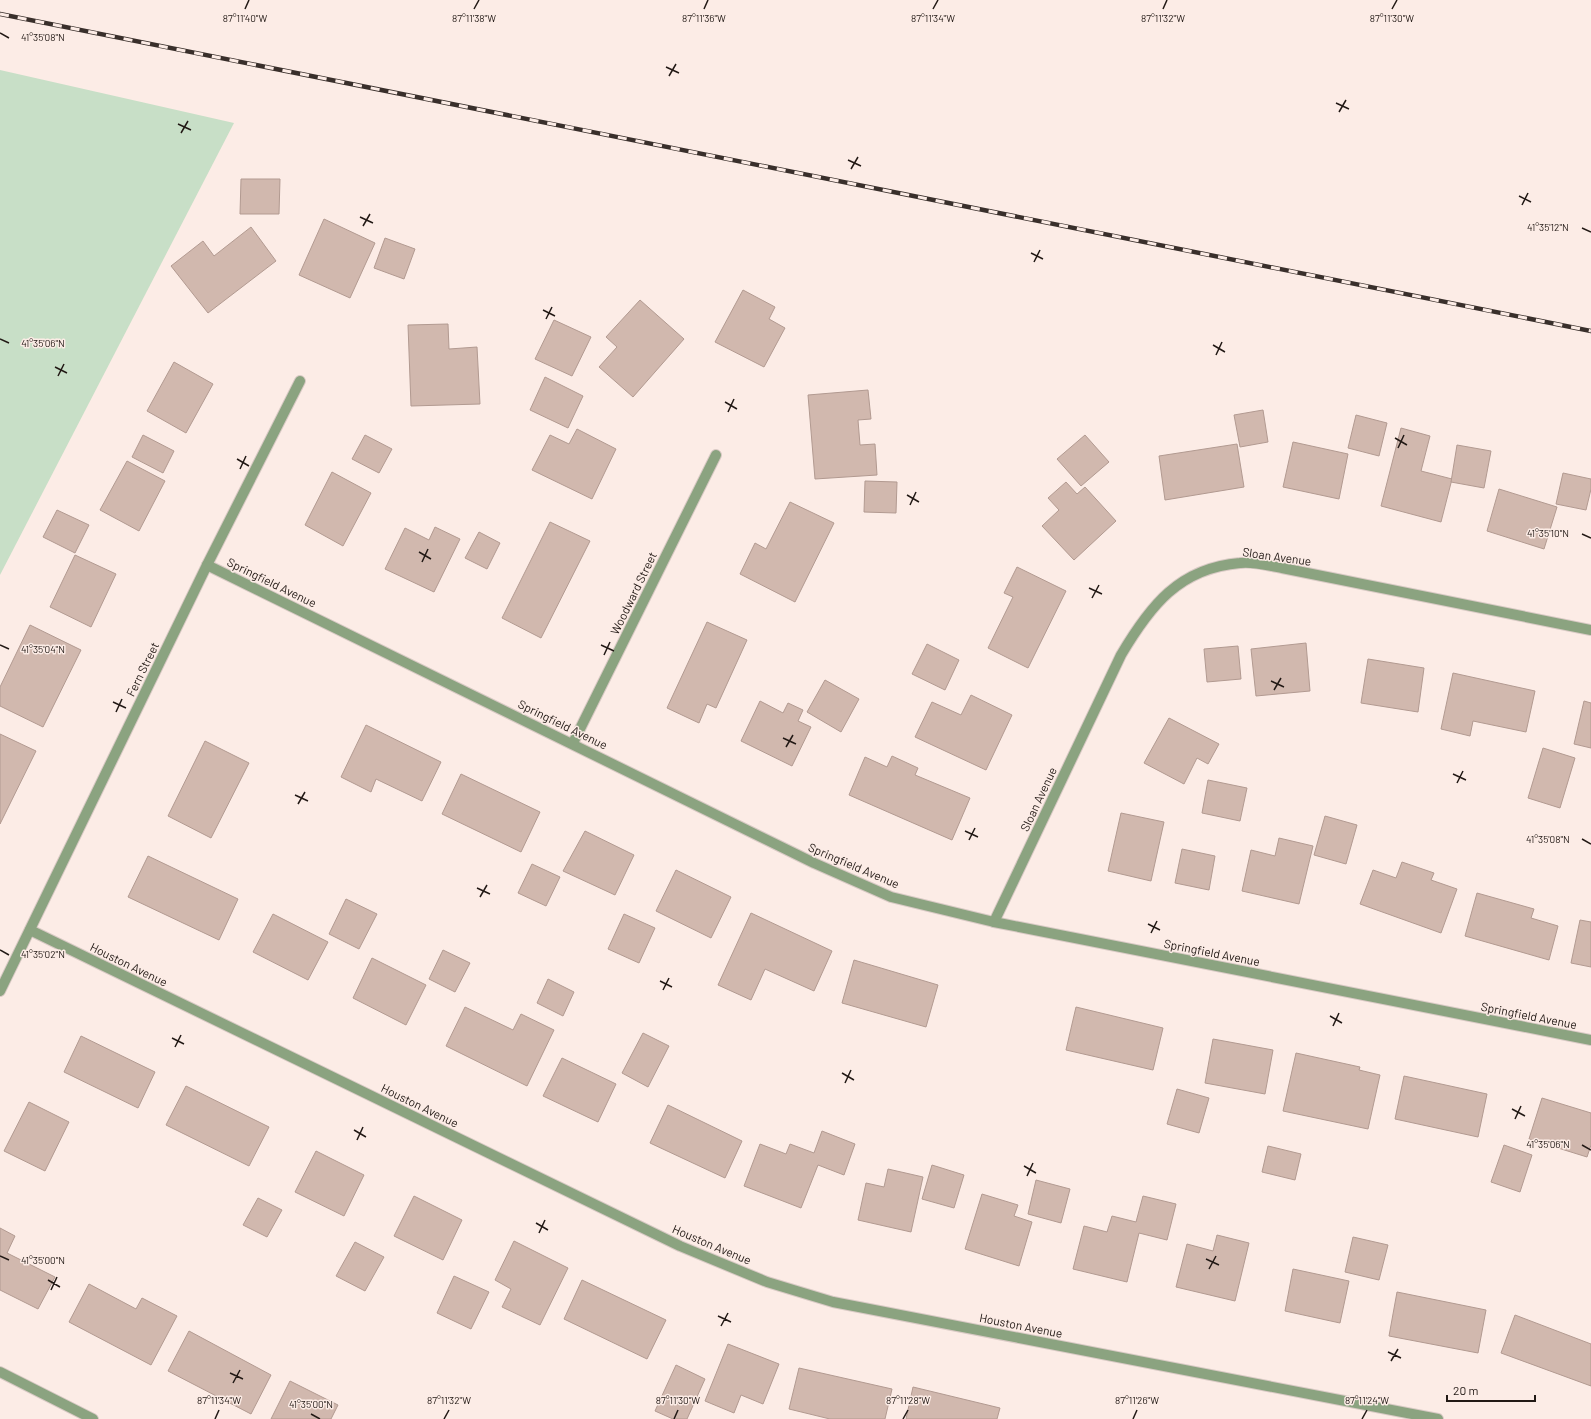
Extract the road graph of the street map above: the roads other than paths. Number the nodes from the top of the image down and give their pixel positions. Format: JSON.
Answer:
{"nodes":[{"id":1,"x":300,"y":381,"type":"dead end"},
{"id":2,"x":716,"y":455,"type":"dead end"},
{"id":3,"x":207,"y":565,"type":"junction"},
{"id":4,"x":1591,"y":630,"type":"edge"},
{"id":5,"x":573,"y":744,"type":"junction"},
{"id":6,"x":994,"y":922,"type":"junction"},
{"id":7,"x":30,"y":930,"type":"junction"},
{"id":8,"x":0,"y":991,"type":"edge"},
{"id":9,"x":1591,"y":1040,"type":"edge"},
{"id":10,"x":0,"y":1372,"type":"edge"},
{"id":11,"x":93,"y":1419,"type":"edge"},
{"id":12,"x":1438,"y":1419,"type":"edge"}],
"edges":[{"from":1,"to":3,"type":"street","name":"Fern Street"},
{"from":2,"to":5,"type":"street","name":"Woodward Street"},
{"from":3,"to":5,"type":"street","name":"Springfield Avenue"},
{"from":3,"to":7,"type":"street","name":"Fern Street"},
{"from":4,"to":6,"type":"street","name":"Sloan Avenue"},
{"from":5,"to":6,"type":"street","name":"Springfield Avenue"},
{"from":6,"to":9,"type":"street","name":"Springfield Avenue"},
{"from":7,"to":8,"type":"street","name":"Fern Street"},
{"from":7,"to":12,"type":"street","name":"Houston Avenue"},
{"from":10,"to":11,"type":"street"}]}
